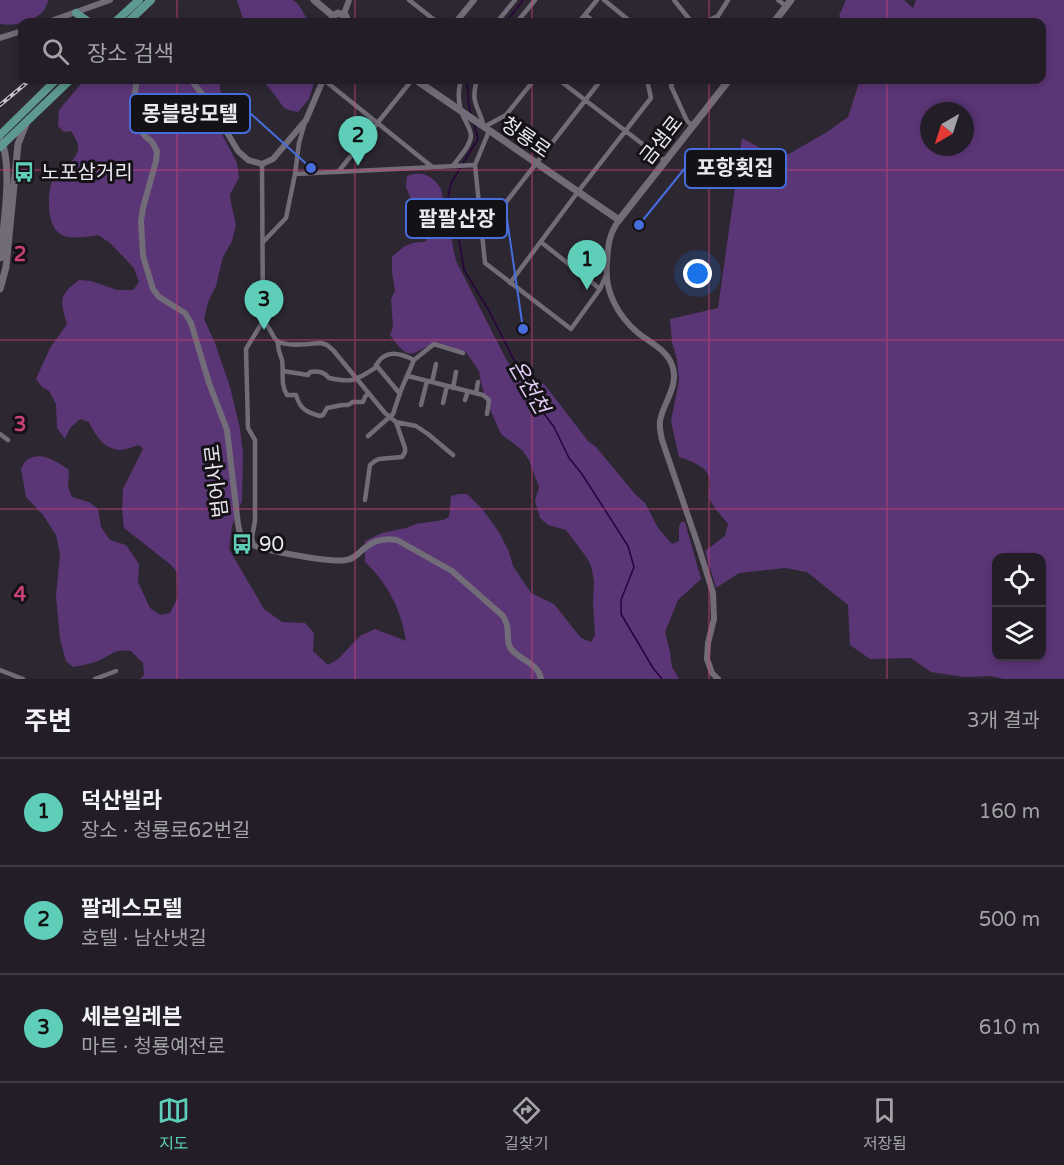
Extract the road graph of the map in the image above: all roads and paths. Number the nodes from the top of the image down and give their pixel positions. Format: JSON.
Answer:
{"nodes":[{"id":1,"x":110,"y":0,"type":"edge"},
{"id":2,"x":139,"y":0,"type":"edge"},
{"id":3,"x":151,"y":0,"type":"edge"},
{"id":4,"x":314,"y":0,"type":"edge"},
{"id":5,"x":350,"y":0,"type":"edge"},
{"id":6,"x":409,"y":0,"type":"edge"},
{"id":7,"x":474,"y":0,"type":"edge"},
{"id":8,"x":515,"y":0,"type":"edge"},
{"id":9,"x":535,"y":0,"type":"edge"},
{"id":10,"x":597,"y":0,"type":"edge"},
{"id":11,"x":604,"y":0,"type":"edge"},
{"id":12,"x":674,"y":0,"type":"edge"},
{"id":13,"x":728,"y":0,"type":"edge"},
{"id":14,"x":778,"y":0,"type":"edge"},
{"id":15,"x":789,"y":3,"type":"edge"},
{"id":16,"x":76,"y":13,"type":"junction"},
{"id":17,"x":344,"y":14,"type":"junction"},
{"id":18,"x":585,"y":15,"type":"junction"},
{"id":19,"x":60,"y":18,"type":"edge"},
{"id":20,"x":83,"y":18,"type":"edge"},
{"id":21,"x":119,"y":18,"type":"edge"},
{"id":22,"x":132,"y":18,"type":"edge"},
{"id":23,"x":331,"y":18,"type":"edge"},
{"id":24,"x":333,"y":18,"type":"edge"},
{"id":25,"x":347,"y":18,"type":"edge"},
{"id":26,"x":432,"y":18,"type":"edge"},
{"id":27,"x":459,"y":18,"type":"edge"},
{"id":28,"x":500,"y":18,"type":"edge"},
{"id":29,"x":520,"y":18,"type":"edge"},
{"id":30,"x":582,"y":18,"type":"edge"},
{"id":31,"x":589,"y":18,"type":"edge"},
{"id":32,"x":626,"y":18,"type":"edge"},
{"id":33,"x":688,"y":18,"type":"edge"},
{"id":34,"x":715,"y":18,"type":"edge"},
{"id":35,"x":777,"y":18,"type":"edge"},
{"id":36,"x":18,"y":32,"type":"edge"},
{"id":37,"x":0,"y":38,"type":"edge"},
{"id":38,"x":52,"y":84,"type":"edge"},
{"id":39,"x":66,"y":84,"type":"edge"},
{"id":40,"x":136,"y":84,"type":"edge"},
{"id":41,"x":194,"y":84,"type":"edge"},
{"id":42,"x":321,"y":84,"type":"edge"},
{"id":43,"x":328,"y":84,"type":"edge"},
{"id":44,"x":411,"y":84,"type":"edge"},
{"id":45,"x":420,"y":84,"type":"edge"},
{"id":46,"x":460,"y":84,"type":"edge"},
{"id":47,"x":476,"y":84,"type":"edge"},
{"id":48,"x":531,"y":84,"type":"edge"},
{"id":49,"x":564,"y":84,"type":"edge"},
{"id":50,"x":598,"y":84,"type":"edge"},
{"id":51,"x":647,"y":84,"type":"edge"},
{"id":52,"x":672,"y":84,"type":"edge"},
{"id":53,"x":726,"y":84,"type":"edge"},
{"id":54,"x":585,"y":100,"type":"junction"},
{"id":55,"x":462,"y":112,"type":"junction"},
{"id":56,"x":306,"y":120,"type":"junction"},
{"id":57,"x":28,"y":121,"type":"junction"},
{"id":58,"x":377,"y":123,"type":"junction"},
{"id":59,"x":693,"y":126,"type":"junction"},
{"id":60,"x":486,"y":129,"type":"junction"},
{"id":61,"x":625,"y":131,"type":"junction"},
{"id":62,"x":1,"y":141,"type":"edge"},
{"id":63,"x":666,"y":162,"type":"junction"},
{"id":64,"x":262,"y":164,"type":"junction"},
{"id":65,"x":536,"y":164,"type":"junction"},
{"id":66,"x":474,"y":165,"type":"junction"},
{"id":67,"x":453,"y":166,"type":"junction"},
{"id":68,"x":0,"y":167,"type":"edge"},
{"id":69,"x":432,"y":167,"type":"junction"},
{"id":70,"x":338,"y":172,"type":"junction"},
{"id":71,"x":295,"y":174,"type":"junction"},
{"id":72,"x":7,"y":179,"type":"junction"},
{"id":73,"x":577,"y":193,"type":"junction"},
{"id":74,"x":619,"y":220,"type":"junction"},
{"id":75,"x":482,"y":233,"type":"junction"},
{"id":76,"x":262,"y":242,"type":"junction"},
{"id":77,"x":541,"y":242,"type":"junction"},
{"id":78,"x":0,"y":258,"type":"edge"},
{"id":79,"x":606,"y":275,"type":"junction"},
{"id":80,"x":510,"y":283,"type":"junction"},
{"id":81,"x":0,"y":289,"type":"edge"},
{"id":82,"x":600,"y":289,"type":"junction"},
{"id":83,"x":263,"y":321,"type":"junction"},
{"id":84,"x":278,"y":341,"type":"junction"},
{"id":85,"x":463,"y":353,"type":"dead end"},
{"id":86,"x":414,"y":360,"type":"junction"},
{"id":87,"x":436,"y":364,"type":"dead end"},
{"id":88,"x":376,"y":365,"type":"junction"},
{"id":89,"x":283,"y":371,"type":"junction"},
{"id":90,"x":456,"y":372,"type":"dead end"},
{"id":91,"x":408,"y":376,"type":"junction"},
{"id":92,"x":357,"y":379,"type":"junction"},
{"id":93,"x":429,"y":382,"type":"junction"},
{"id":94,"x":478,"y":382,"type":"dead end"},
{"id":95,"x":450,"y":387,"type":"junction"},
{"id":96,"x":468,"y":391,"type":"junction"},
{"id":97,"x":368,"y":393,"type":"junction"},
{"id":98,"x":476,"y":393,"type":"junction"},
{"id":99,"x":400,"y":394,"type":"junction"},
{"id":100,"x":465,"y":400,"type":"dead end"},
{"id":101,"x":443,"y":403,"type":"dead end"},
{"id":102,"x":421,"y":405,"type":"dead end"},
{"id":103,"x":487,"y":414,"type":"dead end"},
{"id":104,"x":390,"y":417,"type":"junction"},
{"id":105,"x":396,"y":422,"type":"junction"},
{"id":106,"x":0,"y":434,"type":"edge"},
{"id":107,"x":368,"y":436,"type":"dead end"},
{"id":108,"x":8,"y":440,"type":"dead end"},
{"id":109,"x":453,"y":455,"type":"dead end"},
{"id":110,"x":366,"y":500,"type":"dead end"},
{"id":111,"x":254,"y":546,"type":"junction"},
{"id":112,"x":0,"y":670,"type":"edge"},
{"id":113,"x":116,"y":671,"type":"dead end"},
{"id":114,"x":23,"y":679,"type":"edge"},
{"id":115,"x":95,"y":679,"type":"edge"},
{"id":116,"x":541,"y":679,"type":"edge"},
{"id":117,"x":718,"y":679,"type":"edge"}],
"edges":[{"from":1,"to":16,"type":"street"},
{"from":2,"to":21,"type":"main road"},
{"from":3,"to":22,"type":"main road"},
{"from":4,"to":23,"type":"main road"},
{"from":5,"to":17,"type":"street"},
{"from":6,"to":26,"type":"street"},
{"from":7,"to":27,"type":"street"},
{"from":8,"to":28,"type":"street"},
{"from":9,"to":29,"type":"street"},
{"from":10,"to":18,"type":"street"},
{"from":11,"to":32,"type":"street"},
{"from":12,"to":33,"type":"street"},
{"from":13,"to":34,"type":"street"},
{"from":14,"to":15,"type":"street"},
{"from":15,"to":35,"type":"main road"},
{"from":16,"to":19,"type":"street"},
{"from":16,"to":20,"type":"main road"},
{"from":17,"to":24,"type":"main road"},
{"from":17,"to":25,"type":"main road"},
{"from":18,"to":30,"type":"street"},
{"from":18,"to":31,"type":"street"},
{"from":36,"to":37,"type":"street"},
{"from":38,"to":62,"type":"main road"},
{"from":39,"to":57,"type":"main road"},
{"from":40,"to":111,"type":"street","name":"범어사로"},
{"from":41,"to":64,"type":"street"},
{"from":42,"to":56,"type":"street"},
{"from":43,"to":58,"type":"street"},
{"from":44,"to":58,"type":"street"},
{"from":45,"to":55,"type":"main road","name":"청룡로"},
{"from":46,"to":55,"type":"street"},
{"from":47,"to":60,"type":"street"},
{"from":48,"to":60,"type":"street"},
{"from":49,"to":54,"type":"street"},
{"from":50,"to":54,"type":"street"},
{"from":51,"to":61,"type":"street"},
{"from":52,"to":59,"type":"street"},
{"from":53,"to":59,"type":"main road","name":"금샘로"},
{"from":54,"to":61,"type":"street"},
{"from":54,"to":65,"type":"street"},
{"from":55,"to":60,"type":"main road","name":"청룡로"},
{"from":55,"to":67,"type":"street"},
{"from":56,"to":64,"type":"street"},
{"from":56,"to":71,"type":"street"},
{"from":57,"to":62,"type":"main road"},
{"from":57,"to":81,"type":"main road"},
{"from":58,"to":69,"type":"street"},
{"from":58,"to":70,"type":"street"},
{"from":59,"to":63,"type":"main road","name":"금샘로"},
{"from":60,"to":65,"type":"main road","name":"청룡로"},
{"from":60,"to":66,"type":"street"},
{"from":61,"to":63,"type":"street"},
{"from":61,"to":73,"type":"street"},
{"from":62,"to":72,"type":"main road"},
{"from":63,"to":74,"type":"main road","name":"금샘로"},
{"from":64,"to":76,"type":"street"},
{"from":65,"to":73,"type":"main road","name":"청룡로"},
{"from":65,"to":75,"type":"street"},
{"from":66,"to":67,"type":"street"},
{"from":66,"to":75,"type":"street"},
{"from":67,"to":69,"type":"street"},
{"from":68,"to":72,"type":"main road"},
{"from":69,"to":70,"type":"street"},
{"from":70,"to":71,"type":"street"},
{"from":71,"to":76,"type":"street"},
{"from":72,"to":78,"type":"main road"},
{"from":73,"to":74,"type":"main road","name":"청룡로"},
{"from":73,"to":77,"type":"street"},
{"from":74,"to":79,"type":"street"},
{"from":75,"to":80,"type":"street"},
{"from":76,"to":83,"type":"street"},
{"from":77,"to":80,"type":"street"},
{"from":77,"to":82,"type":"street"},
{"from":79,"to":82,"type":"street"},
{"from":79,"to":117,"type":"street"},
{"from":80,"to":82,"type":"street"},
{"from":83,"to":84,"type":"street"},
{"from":83,"to":111,"type":"street"},
{"from":84,"to":89,"type":"street"},
{"from":84,"to":92,"type":"street"},
{"from":85,"to":86,"type":"street"},
{"from":86,"to":88,"type":"street"},
{"from":86,"to":91,"type":"street"},
{"from":87,"to":93,"type":"street"},
{"from":88,"to":92,"type":"street"},
{"from":88,"to":99,"type":"street"},
{"from":89,"to":92,"type":"street"},
{"from":89,"to":97,"type":"street"},
{"from":90,"to":95,"type":"street"},
{"from":91,"to":93,"type":"street"},
{"from":91,"to":99,"type":"street"},
{"from":92,"to":97,"type":"street"},
{"from":93,"to":95,"type":"street"},
{"from":93,"to":102,"type":"street"},
{"from":94,"to":98,"type":"street"},
{"from":95,"to":96,"type":"street"},
{"from":95,"to":101,"type":"street"},
{"from":96,"to":98,"type":"street"},
{"from":96,"to":100,"type":"street"},
{"from":97,"to":104,"type":"street"},
{"from":98,"to":103,"type":"street"},
{"from":99,"to":104,"type":"street"},
{"from":104,"to":105,"type":"street"},
{"from":104,"to":107,"type":"street"},
{"from":105,"to":109,"type":"street"},
{"from":105,"to":110,"type":"street"},
{"from":106,"to":108,"type":"street"},
{"from":111,"to":116,"type":"street"},
{"from":112,"to":114,"type":"street"},
{"from":113,"to":115,"type":"street"}]}
